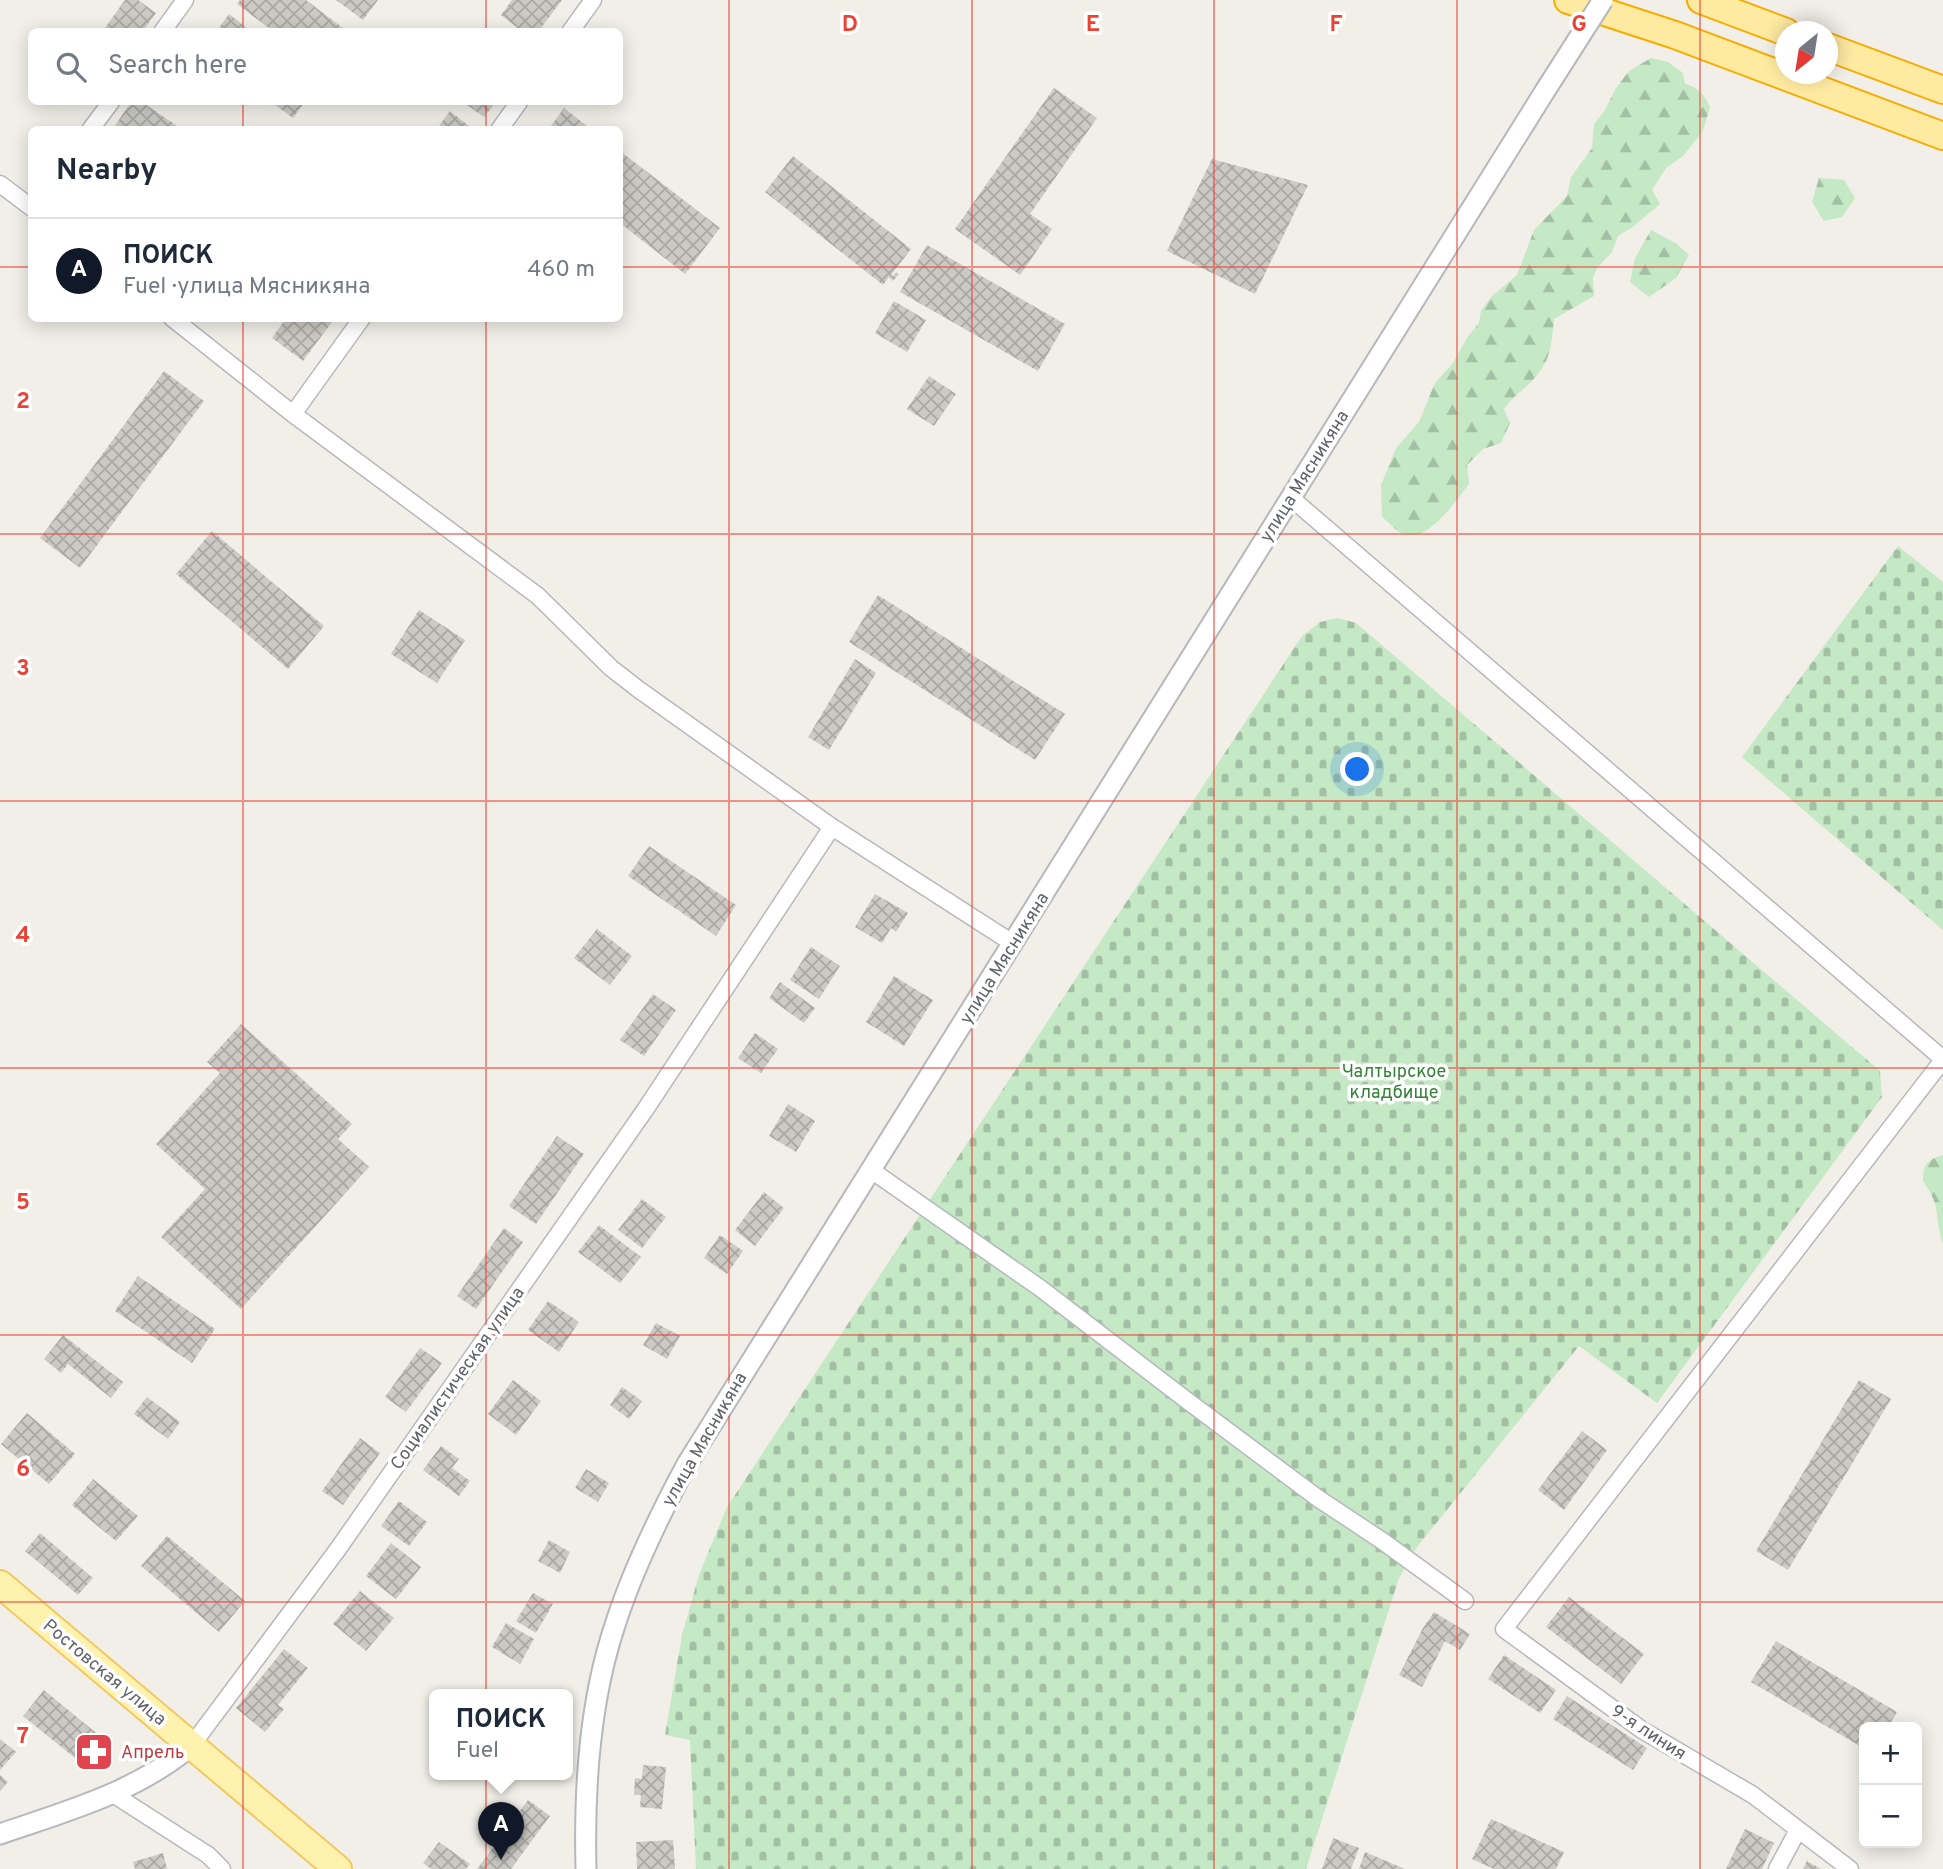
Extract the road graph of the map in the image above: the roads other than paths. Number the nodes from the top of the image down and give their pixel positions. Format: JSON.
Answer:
{"nodes":[{"id":1,"x":185,"y":0,"type":"edge"},
{"id":2,"x":593,"y":0,"type":"edge"},
{"id":3,"x":1568,"y":0,"type":"edge"},
{"id":4,"x":1604,"y":0,"type":"edge"},
{"id":5,"x":1701,"y":0,"type":"edge"},
{"id":6,"x":165,"y":28,"type":"edge"},
{"id":7,"x":573,"y":28,"type":"edge"},
{"id":8,"x":1775,"y":28,"type":"edge"},
{"id":9,"x":1838,"y":51,"type":"edge"},
{"id":10,"x":1943,"y":90,"type":"edge"},
{"id":11,"x":109,"y":105,"type":"edge"},
{"id":12,"x":517,"y":105,"type":"edge"},
{"id":13,"x":93,"y":126,"type":"edge"},
{"id":14,"x":502,"y":126,"type":"edge"},
{"id":15,"x":1943,"y":136,"type":"edge"},
{"id":16,"x":0,"y":184,"type":"edge"},
{"id":17,"x":28,"y":205,"type":"edge"},
{"id":18,"x":177,"y":322,"type":"edge"},
{"id":19,"x":359,"y":322,"type":"edge"},
{"id":20,"x":293,"y":414,"type":"junction"},
{"id":21,"x":1290,"y":497,"type":"junction"},
{"id":22,"x":832,"y":827,"type":"junction"},
{"id":23,"x":1014,"y":944,"type":"junction"},
{"id":24,"x":1943,"y":1060,"type":"edge"},
{"id":25,"x":871,"y":1170,"type":"junction"},
{"id":26,"x":0,"y":1584,"type":"edge"},
{"id":27,"x":1465,"y":1601,"type":"dead end"},
{"id":28,"x":192,"y":1745,"type":"junction"},
{"id":29,"x":113,"y":1794,"type":"junction"},
{"id":30,"x":1798,"y":1830,"type":"junction"},
{"id":31,"x":0,"y":1834,"type":"edge"},
{"id":32,"x":222,"y":1869,"type":"edge"},
{"id":33,"x":338,"y":1869,"type":"edge"},
{"id":34,"x":586,"y":1869,"type":"edge"},
{"id":35,"x":1777,"y":1869,"type":"edge"},
{"id":36,"x":1850,"y":1869,"type":"edge"}],
"edges":[{"from":1,"to":6,"type":"street"},
{"from":2,"to":7,"type":"street"},
{"from":3,"to":15,"type":"highway"},
{"from":4,"to":21,"type":"street","name":"улица Мясникяна","bridge":true},
{"from":5,"to":8,"type":"highway"},
{"from":9,"to":10,"type":"highway"},
{"from":11,"to":13,"type":"street"},
{"from":12,"to":14,"type":"street"},
{"from":16,"to":17,"type":"street"},
{"from":18,"to":20,"type":"street"},
{"from":19,"to":20,"type":"street"},
{"from":20,"to":22,"type":"street"},
{"from":21,"to":23,"type":"street","name":"улица Мясникяна"},
{"from":21,"to":24,"type":"street"},
{"from":22,"to":23,"type":"street"},
{"from":22,"to":28,"type":"street","name":"Социалистическая улица"},
{"from":23,"to":25,"type":"street","name":"улица Мясникяна"},
{"from":24,"to":30,"type":"street","name":"9-я линия"},
{"from":25,"to":27,"type":"street"},
{"from":25,"to":34,"type":"street","name":"улица Мясникяна"},
{"from":26,"to":28,"type":"main road","name":"Ростовская улица"},
{"from":28,"to":29,"type":"street","name":"Социалистическая улица"},
{"from":28,"to":33,"type":"main road","name":"Ростовская улица"},
{"from":29,"to":31,"type":"street","name":"Социалистическая улица"},
{"from":29,"to":32,"type":"street"},
{"from":30,"to":35,"type":"street"},
{"from":30,"to":36,"type":"street","name":"9-я линия"}]}
